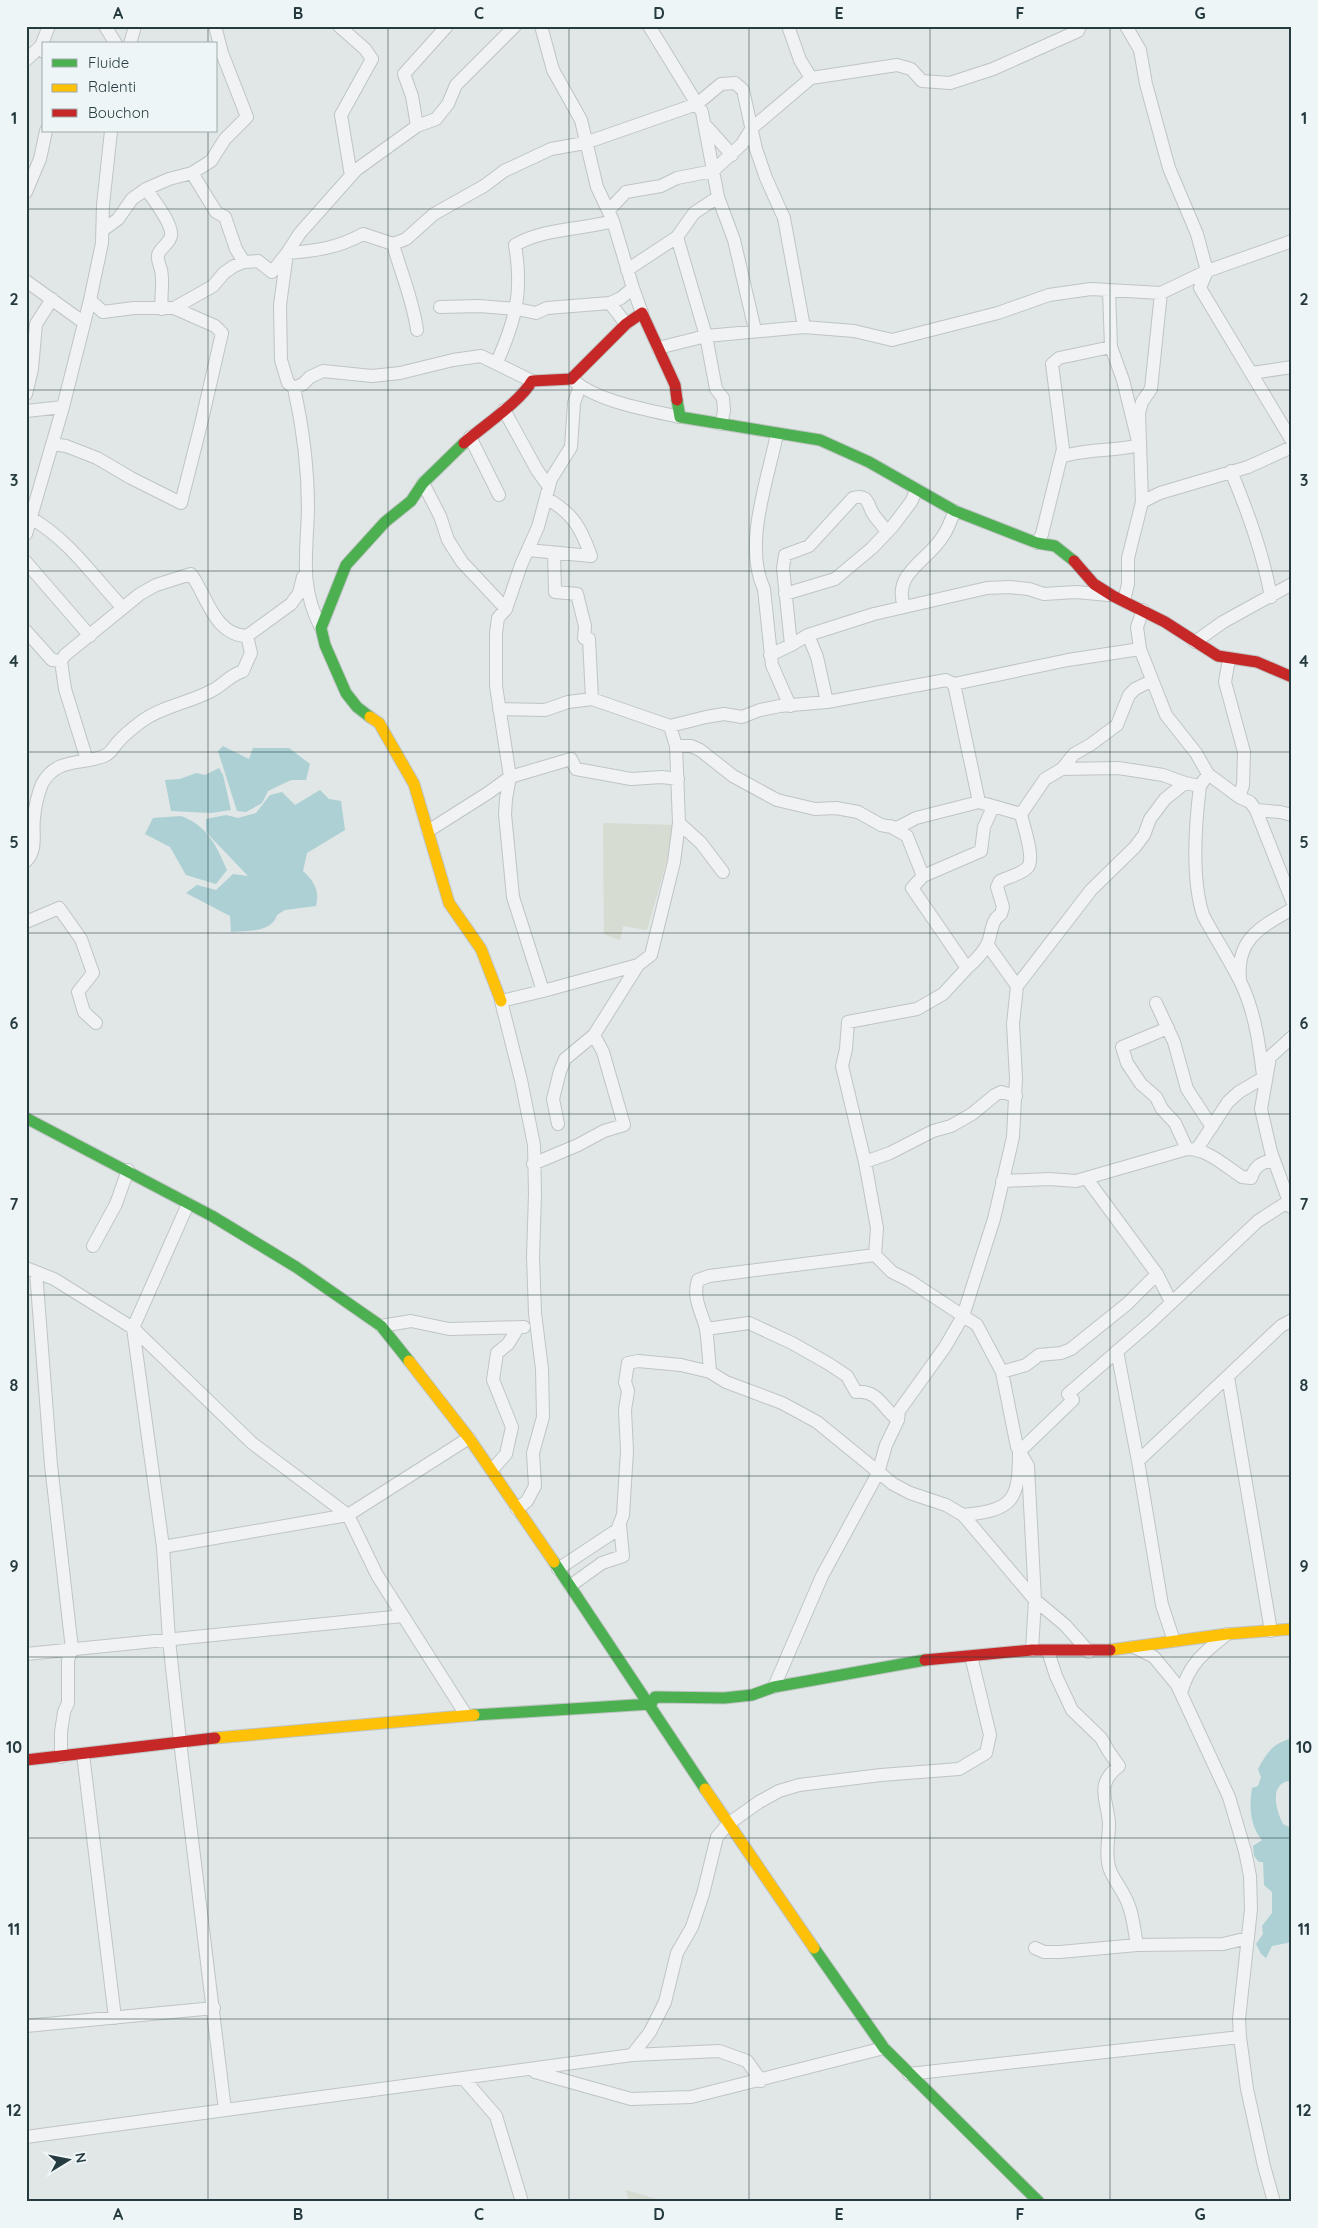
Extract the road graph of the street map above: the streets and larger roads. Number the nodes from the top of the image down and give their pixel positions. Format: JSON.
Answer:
{"nodes":[{"id":1,"x":49,"y":26,"type":"edge"},
{"id":2,"x":105,"y":26,"type":"edge"},
{"id":3,"x":135,"y":26,"type":"edge"},
{"id":4,"x":215,"y":26,"type":"edge"},
{"id":5,"x":339,"y":26,"type":"edge"},
{"id":6,"x":447,"y":26,"type":"edge"},
{"id":7,"x":515,"y":26,"type":"edge"},
{"id":8,"x":541,"y":26,"type":"edge"},
{"id":9,"x":649,"y":26,"type":"edge"},
{"id":10,"x":788,"y":26,"type":"edge"},
{"id":11,"x":1080,"y":26,"type":"edge"},
{"id":12,"x":1126,"y":26,"type":"edge"},
{"id":13,"x":44,"y":42,"type":"edge"},
{"id":14,"x":115,"y":42,"type":"edge"},
{"id":15,"x":131,"y":42,"type":"edge"},
{"id":16,"x":42,"y":49,"type":"edge"},
{"id":17,"x":26,"y":60,"type":"edge"},
{"id":18,"x":811,"y":78,"type":"junction"},
{"id":19,"x":697,"y":104,"type":"junction"},
{"id":20,"x":705,"y":125,"type":"junction"},
{"id":21,"x":416,"y":126,"type":"junction"},
{"id":22,"x":752,"y":128,"type":"junction"},
{"id":23,"x":46,"y":132,"type":"edge"},
{"id":24,"x":111,"y":132,"type":"edge"},
{"id":25,"x":585,"y":143,"type":"junction"},
{"id":26,"x":732,"y":155,"type":"junction"},
{"id":27,"x":713,"y":171,"type":"junction"},
{"id":28,"x":192,"y":173,"type":"junction"},
{"id":29,"x":351,"y":176,"type":"junction"},
{"id":30,"x":146,"y":189,"type":"junction"},
{"id":31,"x":26,"y":192,"type":"edge"},
{"id":32,"x":718,"y":197,"type":"junction"},
{"id":33,"x":611,"y":215,"type":"junction"},
{"id":34,"x":103,"y":230,"type":"junction"},
{"id":35,"x":677,"y":237,"type":"junction"},
{"id":36,"x":1292,"y":241,"type":"edge"},
{"id":37,"x":393,"y":244,"type":"junction"},
{"id":38,"x":287,"y":253,"type":"junction"},
{"id":39,"x":244,"y":262,"type":"junction"},
{"id":40,"x":627,"y":270,"type":"junction"},
{"id":41,"x":1207,"y":271,"type":"junction"},
{"id":42,"x":26,"y":281,"type":"edge"},
{"id":43,"x":632,"y":288,"type":"junction"},
{"id":44,"x":1109,"y":290,"type":"junction"},
{"id":45,"x":1161,"y":293,"type":"junction"},
{"id":46,"x":52,"y":299,"type":"junction"},
{"id":47,"x":90,"y":300,"type":"junction"},
{"id":48,"x":610,"y":303,"type":"junction"},
{"id":49,"x":440,"y":307,"type":"dead end"},
{"id":50,"x":168,"y":309,"type":"junction"},
{"id":51,"x":517,"y":309,"type":"junction"},
{"id":52,"x":642,"y":313,"type":"junction"},
{"id":53,"x":83,"y":322,"type":"junction"},
{"id":54,"x":626,"y":324,"type":"junction"},
{"id":55,"x":31,"y":325,"type":"edge"},
{"id":56,"x":804,"y":327,"type":"junction"},
{"id":57,"x":418,"y":330,"type":"dead end"},
{"id":58,"x":755,"y":330,"type":"junction"},
{"id":59,"x":706,"y":336,"type":"junction"},
{"id":60,"x":1111,"y":347,"type":"junction"},
{"id":61,"x":658,"y":348,"type":"junction"},
{"id":62,"x":497,"y":362,"type":"junction"},
{"id":63,"x":1292,"y":367,"type":"edge"},
{"id":64,"x":1252,"y":373,"type":"junction"},
{"id":65,"x":532,"y":381,"type":"junction"},
{"id":66,"x":576,"y":383,"type":"junction"},
{"id":67,"x":294,"y":388,"type":"junction"},
{"id":68,"x":26,"y":394,"type":"edge"},
{"id":69,"x":63,"y":406,"type":"junction"},
{"id":70,"x":504,"y":410,"type":"junction"},
{"id":71,"x":26,"y":411,"type":"edge"},
{"id":72,"x":680,"y":417,"type":"junction"},
{"id":73,"x":721,"y":424,"type":"junction"},
{"id":74,"x":777,"y":434,"type":"junction"},
{"id":75,"x":470,"y":437,"type":"junction"},
{"id":76,"x":1292,"y":441,"type":"edge"},
{"id":77,"x":52,"y":444,"type":"junction"},
{"id":78,"x":1139,"y":445,"type":"junction"},
{"id":79,"x":1292,"y":447,"type":"edge"},
{"id":80,"x":1061,"y":457,"type":"junction"},
{"id":81,"x":1231,"y":471,"type":"junction"},
{"id":82,"x":422,"y":483,"type":"junction"},
{"id":83,"x":916,"y":491,"type":"junction"},
{"id":84,"x":548,"y":493,"type":"junction"},
{"id":85,"x":499,"y":495,"type":"dead end"},
{"id":86,"x":1142,"y":502,"type":"junction"},
{"id":87,"x":955,"y":511,"type":"junction"},
{"id":88,"x":31,"y":518,"type":"junction"},
{"id":89,"x":886,"y":531,"type":"junction"},
{"id":90,"x":26,"y":534,"type":"edge"},
{"id":91,"x":1037,"y":543,"type":"junction"},
{"id":92,"x":528,"y":550,"type":"junction"},
{"id":93,"x":554,"y":553,"type":"junction"},
{"id":94,"x":26,"y":562,"type":"edge"},
{"id":95,"x":304,"y":570,"type":"junction"},
{"id":96,"x":1292,"y":584,"type":"edge"},
{"id":97,"x":785,"y":594,"type":"junction"},
{"id":98,"x":1271,"y":597,"type":"junction"},
{"id":99,"x":1118,"y":599,"type":"junction"},
{"id":100,"x":904,"y":606,"type":"junction"},
{"id":101,"x":122,"y":607,"type":"junction"},
{"id":102,"x":506,"y":609,"type":"junction"},
{"id":103,"x":1143,"y":610,"type":"junction"},
{"id":104,"x":320,"y":628,"type":"junction"},
{"id":105,"x":26,"y":631,"type":"edge"},
{"id":106,"x":808,"y":635,"type":"junction"},
{"id":107,"x":90,"y":636,"type":"junction"},
{"id":108,"x":248,"y":636,"type":"junction"},
{"id":109,"x":1195,"y":642,"type":"junction"},
{"id":110,"x":792,"y":645,"type":"junction"},
{"id":111,"x":1140,"y":649,"type":"junction"},
{"id":112,"x":770,"y":654,"type":"junction"},
{"id":113,"x":1229,"y":659,"type":"junction"},
{"id":114,"x":61,"y":661,"type":"junction"},
{"id":115,"x":1292,"y":677,"type":"edge"},
{"id":116,"x":1152,"y":681,"type":"junction"},
{"id":117,"x":954,"y":684,"type":"junction"},
{"id":118,"x":592,"y":699,"type":"junction"},
{"id":119,"x":827,"y":702,"type":"junction"},
{"id":120,"x":790,"y":706,"type":"junction"},
{"id":121,"x":499,"y":709,"type":"junction"},
{"id":122,"x":670,"y":726,"type":"junction"},
{"id":123,"x":676,"y":746,"type":"junction"},
{"id":124,"x":87,"y":760,"type":"junction"},
{"id":125,"x":1062,"y":769,"type":"junction"},
{"id":126,"x":1208,"y":774,"type":"junction"},
{"id":127,"x":510,"y":777,"type":"junction"},
{"id":128,"x":678,"y":779,"type":"junction"},
{"id":129,"x":1185,"y":783,"type":"junction"},
{"id":130,"x":1200,"y":786,"type":"junction"},
{"id":131,"x":1239,"y":797,"type":"junction"},
{"id":132,"x":979,"y":802,"type":"junction"},
{"id":133,"x":992,"y":807,"type":"junction"},
{"id":134,"x":1256,"y":810,"type":"junction"},
{"id":135,"x":1021,"y":814,"type":"junction"},
{"id":136,"x":1292,"y":815,"type":"edge"},
{"id":137,"x":679,"y":823,"type":"junction"},
{"id":138,"x":890,"y":826,"type":"junction"},
{"id":139,"x":428,"y":831,"type":"junction"},
{"id":140,"x":26,"y":861,"type":"edge"},
{"id":141,"x":722,"y":872,"type":"dead end"},
{"id":142,"x":924,"y":876,"type":"junction"},
{"id":143,"x":1292,"y":901,"type":"edge"},
{"id":144,"x":1292,"y":909,"type":"edge"},
{"id":145,"x":26,"y":922,"type":"edge"},
{"id":146,"x":987,"y":944,"type":"junction"},
{"id":147,"x":638,"y":965,"type":"junction"},
{"id":148,"x":967,"y":968,"type":"junction"},
{"id":149,"x":1241,"y":982,"type":"junction"},
{"id":150,"x":1017,"y":986,"type":"junction"},
{"id":151,"x":543,"y":992,"type":"junction"},
{"id":152,"x":501,"y":1001,"type":"junction"},
{"id":153,"x":1156,"y":1003,"type":"dead end"},
{"id":154,"x":96,"y":1024,"type":"dead end"},
{"id":155,"x":1168,"y":1028,"type":"junction"},
{"id":156,"x":594,"y":1035,"type":"junction"},
{"id":157,"x":1292,"y":1036,"type":"edge"},
{"id":158,"x":1264,"y":1081,"type":"junction"},
{"id":159,"x":1016,"y":1096,"type":"junction"},
{"id":160,"x":26,"y":1118,"type":"edge"},
{"id":161,"x":558,"y":1124,"type":"dead end"},
{"id":162,"x":1212,"y":1127,"type":"junction"},
{"id":163,"x":1192,"y":1149,"type":"junction"},
{"id":164,"x":1274,"y":1160,"type":"junction"},
{"id":165,"x":865,"y":1162,"type":"junction"},
{"id":166,"x":533,"y":1164,"type":"junction"},
{"id":167,"x":128,"y":1170,"type":"junction"},
{"id":168,"x":1087,"y":1180,"type":"junction"},
{"id":169,"x":1002,"y":1181,"type":"junction"},
{"id":170,"x":1291,"y":1202,"type":"edge"},
{"id":171,"x":188,"y":1204,"type":"junction"},
{"id":172,"x":93,"y":1246,"type":"dead end"},
{"id":173,"x":875,"y":1255,"type":"junction"},
{"id":174,"x":31,"y":1270,"type":"edge"},
{"id":175,"x":1157,"y":1274,"type":"junction"},
{"id":176,"x":1171,"y":1302,"type":"junction"},
{"id":177,"x":963,"y":1316,"type":"junction"},
{"id":178,"x":1288,"y":1324,"type":"edge"},
{"id":179,"x":381,"y":1326,"type":"junction"},
{"id":180,"x":537,"y":1327,"type":"junction"},
{"id":181,"x":133,"y":1328,"type":"junction"},
{"id":182,"x":518,"y":1328,"type":"junction"},
{"id":183,"x":706,"y":1329,"type":"junction"},
{"id":184,"x":1117,"y":1352,"type":"junction"},
{"id":185,"x":710,"y":1372,"type":"junction"},
{"id":186,"x":1002,"y":1372,"type":"junction"},
{"id":187,"x":1228,"y":1377,"type":"junction"},
{"id":188,"x":898,"y":1420,"type":"junction"},
{"id":189,"x":469,"y":1438,"type":"junction"},
{"id":190,"x":1019,"y":1452,"type":"junction"},
{"id":191,"x":1138,"y":1461,"type":"junction"},
{"id":192,"x":492,"y":1470,"type":"junction"},
{"id":193,"x":878,"y":1472,"type":"junction"},
{"id":194,"x":517,"y":1509,"type":"junction"},
{"id":195,"x":348,"y":1515,"type":"junction"},
{"id":196,"x":963,"y":1515,"type":"junction"},
{"id":197,"x":620,"y":1525,"type":"junction"},
{"id":198,"x":163,"y":1547,"type":"junction"},
{"id":199,"x":558,"y":1569,"type":"junction"},
{"id":200,"x":570,"y":1586,"type":"junction"},
{"id":201,"x":1035,"y":1600,"type":"junction"},
{"id":202,"x":403,"y":1616,"type":"junction"},
{"id":203,"x":1292,"y":1629,"type":"edge"},
{"id":204,"x":1271,"y":1631,"type":"junction"},
{"id":205,"x":1226,"y":1634,"type":"junction"},
{"id":206,"x":169,"y":1640,"type":"junction"},
{"id":207,"x":1174,"y":1640,"type":"junction"},
{"id":208,"x":1134,"y":1647,"type":"junction"},
{"id":209,"x":72,"y":1649,"type":"junction"},
{"id":210,"x":1032,"y":1650,"type":"junction"},
{"id":211,"x":1048,"y":1651,"type":"junction"},
{"id":212,"x":1089,"y":1652,"type":"junction"},
{"id":213,"x":26,"y":1654,"type":"edge"},
{"id":214,"x":971,"y":1656,"type":"junction"},
{"id":215,"x":774,"y":1687,"type":"junction"},
{"id":216,"x":1181,"y":1693,"type":"junction"},
{"id":217,"x":651,"y":1704,"type":"junction"},
{"id":218,"x":466,"y":1715,"type":"junction"},
{"id":219,"x":180,"y":1742,"type":"junction"},
{"id":220,"x":83,"y":1754,"type":"junction"},
{"id":221,"x":61,"y":1757,"type":"junction"},
{"id":222,"x":26,"y":1760,"type":"edge"},
{"id":223,"x":728,"y":1824,"type":"junction"},
{"id":224,"x":1248,"y":1938,"type":"junction"},
{"id":225,"x":1137,"y":1945,"type":"junction"},
{"id":226,"x":1035,"y":1948,"type":"dead end"},
{"id":227,"x":214,"y":2008,"type":"junction"},
{"id":228,"x":115,"y":2018,"type":"junction"},
{"id":229,"x":26,"y":2026,"type":"edge"},
{"id":230,"x":1240,"y":2037,"type":"junction"},
{"id":231,"x":884,"y":2048,"type":"junction"},
{"id":232,"x":632,"y":2055,"type":"junction"},
{"id":233,"x":528,"y":2070,"type":"junction"},
{"id":234,"x":909,"y":2074,"type":"junction"},
{"id":235,"x":464,"y":2078,"type":"junction"},
{"id":236,"x":761,"y":2081,"type":"junction"},
{"id":237,"x":225,"y":2110,"type":"junction"},
{"id":238,"x":26,"y":2137,"type":"edge"},
{"id":239,"x":522,"y":2202,"type":"edge"},
{"id":240,"x":1039,"y":2202,"type":"edge"},
{"id":241,"x":1274,"y":2202,"type":"edge"}],
"edges":[{"from":1,"to":13,"type":"street"},
{"from":2,"to":14,"type":"street"},
{"from":3,"to":15,"type":"street"},
{"from":4,"to":28,"type":"street"},
{"from":5,"to":29,"type":"street"},
{"from":6,"to":21,"type":"street"},
{"from":7,"to":21,"type":"street"},
{"from":8,"to":25,"type":"street"},
{"from":9,"to":19,"type":"street"},
{"from":10,"to":18,"type":"street"},
{"from":11,"to":18,"type":"street"},
{"from":12,"to":41,"type":"street"},
{"from":16,"to":17,"type":"street"},
{"from":18,"to":22,"type":"street"},
{"from":19,"to":20,"type":"street"},
{"from":19,"to":22,"type":"street"},
{"from":19,"to":25,"type":"street"},
{"from":20,"to":26,"type":"street"},
{"from":20,"to":27,"type":"street"},
{"from":21,"to":29,"type":"street"},
{"from":22,"to":26,"type":"street"},
{"from":22,"to":56,"type":"street"},
{"from":23,"to":31,"type":"street"},
{"from":24,"to":34,"type":"street"},
{"from":25,"to":33,"type":"street"},
{"from":25,"to":37,"type":"street"},
{"from":26,"to":27,"type":"street"},
{"from":27,"to":32,"type":"street"},
{"from":27,"to":33,"type":"street"},
{"from":28,"to":30,"type":"street"},
{"from":28,"to":39,"type":"street"},
{"from":29,"to":38,"type":"street"},
{"from":30,"to":34,"type":"street"},
{"from":30,"to":50,"type":"street"},
{"from":32,"to":35,"type":"street"},
{"from":32,"to":58,"type":"street"},
{"from":33,"to":40,"type":"street"},
{"from":33,"to":51,"type":"street"},
{"from":34,"to":47,"type":"street"},
{"from":35,"to":40,"type":"street"},
{"from":35,"to":59,"type":"street"},
{"from":36,"to":41,"type":"street"},
{"from":37,"to":38,"type":"street"},
{"from":37,"to":57,"type":"street"},
{"from":38,"to":39,"type":"street"},
{"from":38,"to":67,"type":"street"},
{"from":39,"to":50,"type":"street"},
{"from":40,"to":43,"type":"street"},
{"from":41,"to":45,"type":"street"},
{"from":41,"to":64,"type":"street"},
{"from":42,"to":46,"type":"street"},
{"from":43,"to":48,"type":"street"},
{"from":43,"to":52,"type":"street"},
{"from":44,"to":45,"type":"street"},
{"from":44,"to":56,"type":"street"},
{"from":44,"to":60,"type":"street"},
{"from":45,"to":78,"type":"street"},
{"from":46,"to":53,"type":"street"},
{"from":46,"to":55,"type":"street"},
{"from":47,"to":50,"type":"street"},
{"from":47,"to":53,"type":"street"},
{"from":48,"to":51,"type":"street"},
{"from":48,"to":54,"type":"street"},
{"from":49,"to":51,"type":"street"},
{"from":50,"to":77,"type":"street"},
{"from":51,"to":62,"type":"street"},
{"from":52,"to":54,"type":"street"},
{"from":52,"to":61,"type":"street"},
{"from":53,"to":69,"type":"street"},
{"from":54,"to":66,"type":"street"},
{"from":55,"to":68,"type":"street"},
{"from":56,"to":58,"type":"street"},
{"from":58,"to":59,"type":"street"},
{"from":59,"to":61,"type":"street"},
{"from":59,"to":73,"type":"street"},
{"from":60,"to":78,"type":"street"},
{"from":60,"to":80,"type":"street"},
{"from":61,"to":72,"type":"street"},
{"from":62,"to":65,"type":"street"},
{"from":62,"to":67,"type":"street"},
{"from":63,"to":64,"type":"street"},
{"from":64,"to":76,"type":"street"},
{"from":65,"to":66,"type":"street"},
{"from":65,"to":70,"type":"street"},
{"from":66,"to":72,"type":"street"},
{"from":66,"to":84,"type":"street"},
{"from":67,"to":95,"type":"street"},
{"from":69,"to":71,"type":"street"},
{"from":69,"to":77,"type":"street"},
{"from":70,"to":75,"type":"street"},
{"from":70,"to":84,"type":"street"},
{"from":72,"to":73,"type":"street"},
{"from":73,"to":74,"type":"street"},
{"from":74,"to":83,"type":"street"},
{"from":74,"to":112,"type":"street"},
{"from":75,"to":82,"type":"street"},
{"from":75,"to":85,"type":"street"},
{"from":77,"to":88,"type":"street"},
{"from":78,"to":80,"type":"street"},
{"from":78,"to":86,"type":"street"},
{"from":79,"to":81,"type":"street"},
{"from":80,"to":91,"type":"street"},
{"from":81,"to":86,"type":"street"},
{"from":81,"to":98,"type":"street"},
{"from":82,"to":102,"type":"street"},
{"from":82,"to":104,"type":"street"},
{"from":83,"to":87,"type":"street"},
{"from":83,"to":89,"type":"street"},
{"from":84,"to":92,"type":"street"},
{"from":84,"to":93,"type":"street"},
{"from":86,"to":99,"type":"street"},
{"from":87,"to":91,"type":"street"},
{"from":87,"to":100,"type":"street"},
{"from":88,"to":90,"type":"street"},
{"from":88,"to":101,"type":"street"},
{"from":89,"to":97,"type":"street"},
{"from":89,"to":97,"type":"street"},
{"from":91,"to":99,"type":"street"},
{"from":92,"to":93,"type":"street"},
{"from":92,"to":102,"type":"street"},
{"from":93,"to":118,"type":"street"},
{"from":94,"to":107,"type":"street"},
{"from":95,"to":104,"type":"street"},
{"from":95,"to":108,"type":"street"},
{"from":96,"to":98,"type":"street"},
{"from":97,"to":110,"type":"street"},
{"from":98,"to":109,"type":"street"},
{"from":99,"to":100,"type":"street"},
{"from":99,"to":103,"type":"street"},
{"from":100,"to":106,"type":"street"},
{"from":101,"to":107,"type":"street"},
{"from":101,"to":108,"type":"street"},
{"from":102,"to":121,"type":"street"},
{"from":103,"to":109,"type":"street"},
{"from":103,"to":111,"type":"street"},
{"from":104,"to":139,"type":"street"},
{"from":105,"to":114,"type":"street"},
{"from":106,"to":110,"type":"street"},
{"from":106,"to":119,"type":"street"},
{"from":107,"to":114,"type":"street"},
{"from":108,"to":124,"type":"street"},
{"from":109,"to":113,"type":"street"},
{"from":110,"to":112,"type":"street"},
{"from":111,"to":116,"type":"street"},
{"from":111,"to":117,"type":"street"},
{"from":112,"to":120,"type":"street"},
{"from":113,"to":115,"type":"street"},
{"from":113,"to":131,"type":"street"},
{"from":114,"to":124,"type":"street"},
{"from":116,"to":125,"type":"street"},
{"from":116,"to":126,"type":"street"},
{"from":117,"to":119,"type":"street"},
{"from":117,"to":132,"type":"street"},
{"from":118,"to":121,"type":"street"},
{"from":118,"to":122,"type":"street"},
{"from":119,"to":120,"type":"street"},
{"from":120,"to":122,"type":"street"},
{"from":121,"to":127,"type":"street"},
{"from":122,"to":123,"type":"street"},
{"from":123,"to":128,"type":"street"},
{"from":123,"to":138,"type":"street"},
{"from":124,"to":140,"type":"street"},
{"from":125,"to":129,"type":"street"},
{"from":125,"to":135,"type":"street"},
{"from":126,"to":130,"type":"street"},
{"from":126,"to":131,"type":"street"},
{"from":127,"to":128,"type":"street"},
{"from":127,"to":139,"type":"street"},
{"from":127,"to":151,"type":"street"},
{"from":128,"to":137,"type":"street"},
{"from":129,"to":130,"type":"street"},
{"from":129,"to":150,"type":"street"},
{"from":130,"to":149,"type":"street"},
{"from":131,"to":134,"type":"street"},
{"from":132,"to":133,"type":"street"},
{"from":132,"to":138,"type":"street"},
{"from":133,"to":135,"type":"street"},
{"from":133,"to":142,"type":"street"},
{"from":134,"to":136,"type":"street"},
{"from":134,"to":143,"type":"street"},
{"from":135,"to":146,"type":"street"},
{"from":137,"to":141,"type":"street"},
{"from":137,"to":147,"type":"street"},
{"from":138,"to":142,"type":"street"},
{"from":139,"to":152,"type":"street"},
{"from":142,"to":148,"type":"street"},
{"from":144,"to":149,"type":"street"},
{"from":145,"to":154,"type":"street"},
{"from":146,"to":148,"type":"street"},
{"from":146,"to":150,"type":"street"},
{"from":147,"to":151,"type":"street"},
{"from":147,"to":156,"type":"street"},
{"from":148,"to":165,"type":"street"},
{"from":149,"to":158,"type":"street"},
{"from":150,"to":159,"type":"street"},
{"from":151,"to":152,"type":"street"},
{"from":152,"to":166,"type":"street"},
{"from":153,"to":155,"type":"street"},
{"from":155,"to":162,"type":"street"},
{"from":155,"to":163,"type":"street"},
{"from":156,"to":161,"type":"street"},
{"from":156,"to":166,"type":"street"},
{"from":157,"to":158,"type":"street"},
{"from":158,"to":162,"type":"street"},
{"from":158,"to":164,"type":"street"},
{"from":159,"to":165,"type":"street"},
{"from":159,"to":169,"type":"street"},
{"from":160,"to":167,"type":"street"},
{"from":162,"to":163,"type":"street"},
{"from":163,"to":164,"type":"street"},
{"from":163,"to":168,"type":"street"},
{"from":164,"to":170,"type":"street"},
{"from":165,"to":173,"type":"street"},
{"from":166,"to":180,"type":"street"},
{"from":167,"to":171,"type":"street"},
{"from":167,"to":172,"type":"street"},
{"from":168,"to":169,"type":"street"},
{"from":168,"to":175,"type":"street"},
{"from":169,"to":177,"type":"street"},
{"from":170,"to":176,"type":"street"},
{"from":171,"to":179,"type":"street"},
{"from":171,"to":181,"type":"street"},
{"from":173,"to":177,"type":"street"},
{"from":173,"to":183,"type":"street"},
{"from":174,"to":181,"type":"street"},
{"from":174,"to":209,"type":"street"},
{"from":175,"to":176,"type":"street"},
{"from":175,"to":186,"type":"street"},
{"from":176,"to":184,"type":"street"},
{"from":177,"to":186,"type":"street"},
{"from":177,"to":188,"type":"street"},
{"from":178,"to":187,"type":"street"},
{"from":179,"to":182,"type":"street"},
{"from":179,"to":189,"type":"street"},
{"from":180,"to":182,"type":"street"},
{"from":180,"to":194,"type":"street"},
{"from":181,"to":195,"type":"street"},
{"from":181,"to":198,"type":"street"},
{"from":182,"to":192,"type":"street"},
{"from":183,"to":185,"type":"street"},
{"from":183,"to":188,"type":"street"},
{"from":184,"to":190,"type":"street"},
{"from":184,"to":191,"type":"street"},
{"from":185,"to":193,"type":"street"},
{"from":185,"to":197,"type":"street"},
{"from":186,"to":190,"type":"street"},
{"from":187,"to":191,"type":"street"},
{"from":187,"to":204,"type":"street"},
{"from":188,"to":193,"type":"street"},
{"from":189,"to":192,"type":"street"},
{"from":189,"to":195,"type":"street"},
{"from":190,"to":196,"type":"street"},
{"from":190,"to":201,"type":"street"},
{"from":191,"to":207,"type":"street"},
{"from":192,"to":194,"type":"street"},
{"from":193,"to":196,"type":"street"},
{"from":193,"to":215,"type":"street"},
{"from":194,"to":199,"type":"street"},
{"from":195,"to":198,"type":"street"},
{"from":195,"to":202,"type":"street"},
{"from":196,"to":201,"type":"street"},
{"from":197,"to":199,"type":"street"},
{"from":197,"to":200,"type":"street"},
{"from":198,"to":206,"type":"street"},
{"from":199,"to":200,"type":"street"},
{"from":200,"to":217,"type":"street"},
{"from":201,"to":210,"type":"street"},
{"from":201,"to":212,"type":"street"},
{"from":202,"to":206,"type":"street"},
{"from":202,"to":218,"type":"street"},
{"from":203,"to":204,"type":"street"},
{"from":204,"to":205,"type":"street"},
{"from":205,"to":207,"type":"street"},
{"from":205,"to":216,"type":"street"},
{"from":206,"to":209,"type":"street"},
{"from":206,"to":219,"type":"street"},
{"from":207,"to":208,"type":"street"},
{"from":208,"to":212,"type":"street"},
{"from":208,"to":216,"type":"street"},
{"from":209,"to":213,"type":"street"},
{"from":209,"to":221,"type":"street"},
{"from":210,"to":211,"type":"street"},
{"from":210,"to":214,"type":"street"},
{"from":211,"to":212,"type":"street"},
{"from":211,"to":225,"type":"street"},
{"from":214,"to":215,"type":"street"},
{"from":214,"to":223,"type":"street"},
{"from":215,"to":217,"type":"street"},
{"from":216,"to":224,"type":"street"},
{"from":217,"to":218,"type":"street"},
{"from":217,"to":223,"type":"street"},
{"from":218,"to":219,"type":"street"},
{"from":219,"to":220,"type":"street"},
{"from":219,"to":227,"type":"street"},
{"from":220,"to":221,"type":"street"},
{"from":220,"to":228,"type":"street"},
{"from":221,"to":222,"type":"street"},
{"from":223,"to":231,"type":"street"},
{"from":223,"to":232,"type":"street"},
{"from":224,"to":225,"type":"street"},
{"from":224,"to":230,"type":"street"},
{"from":225,"to":226,"type":"street"},
{"from":227,"to":228,"type":"street"},
{"from":227,"to":237,"type":"street"},
{"from":228,"to":229,"type":"street"},
{"from":230,"to":234,"type":"street"},
{"from":230,"to":241,"type":"street"},
{"from":231,"to":234,"type":"street"},
{"from":231,"to":236,"type":"street"},
{"from":232,"to":233,"type":"street"},
{"from":232,"to":236,"type":"street"},
{"from":233,"to":235,"type":"street"},
{"from":233,"to":236,"type":"street"},
{"from":234,"to":240,"type":"street"},
{"from":235,"to":237,"type":"street"},
{"from":235,"to":239,"type":"street"},
{"from":237,"to":238,"type":"street"}]}
